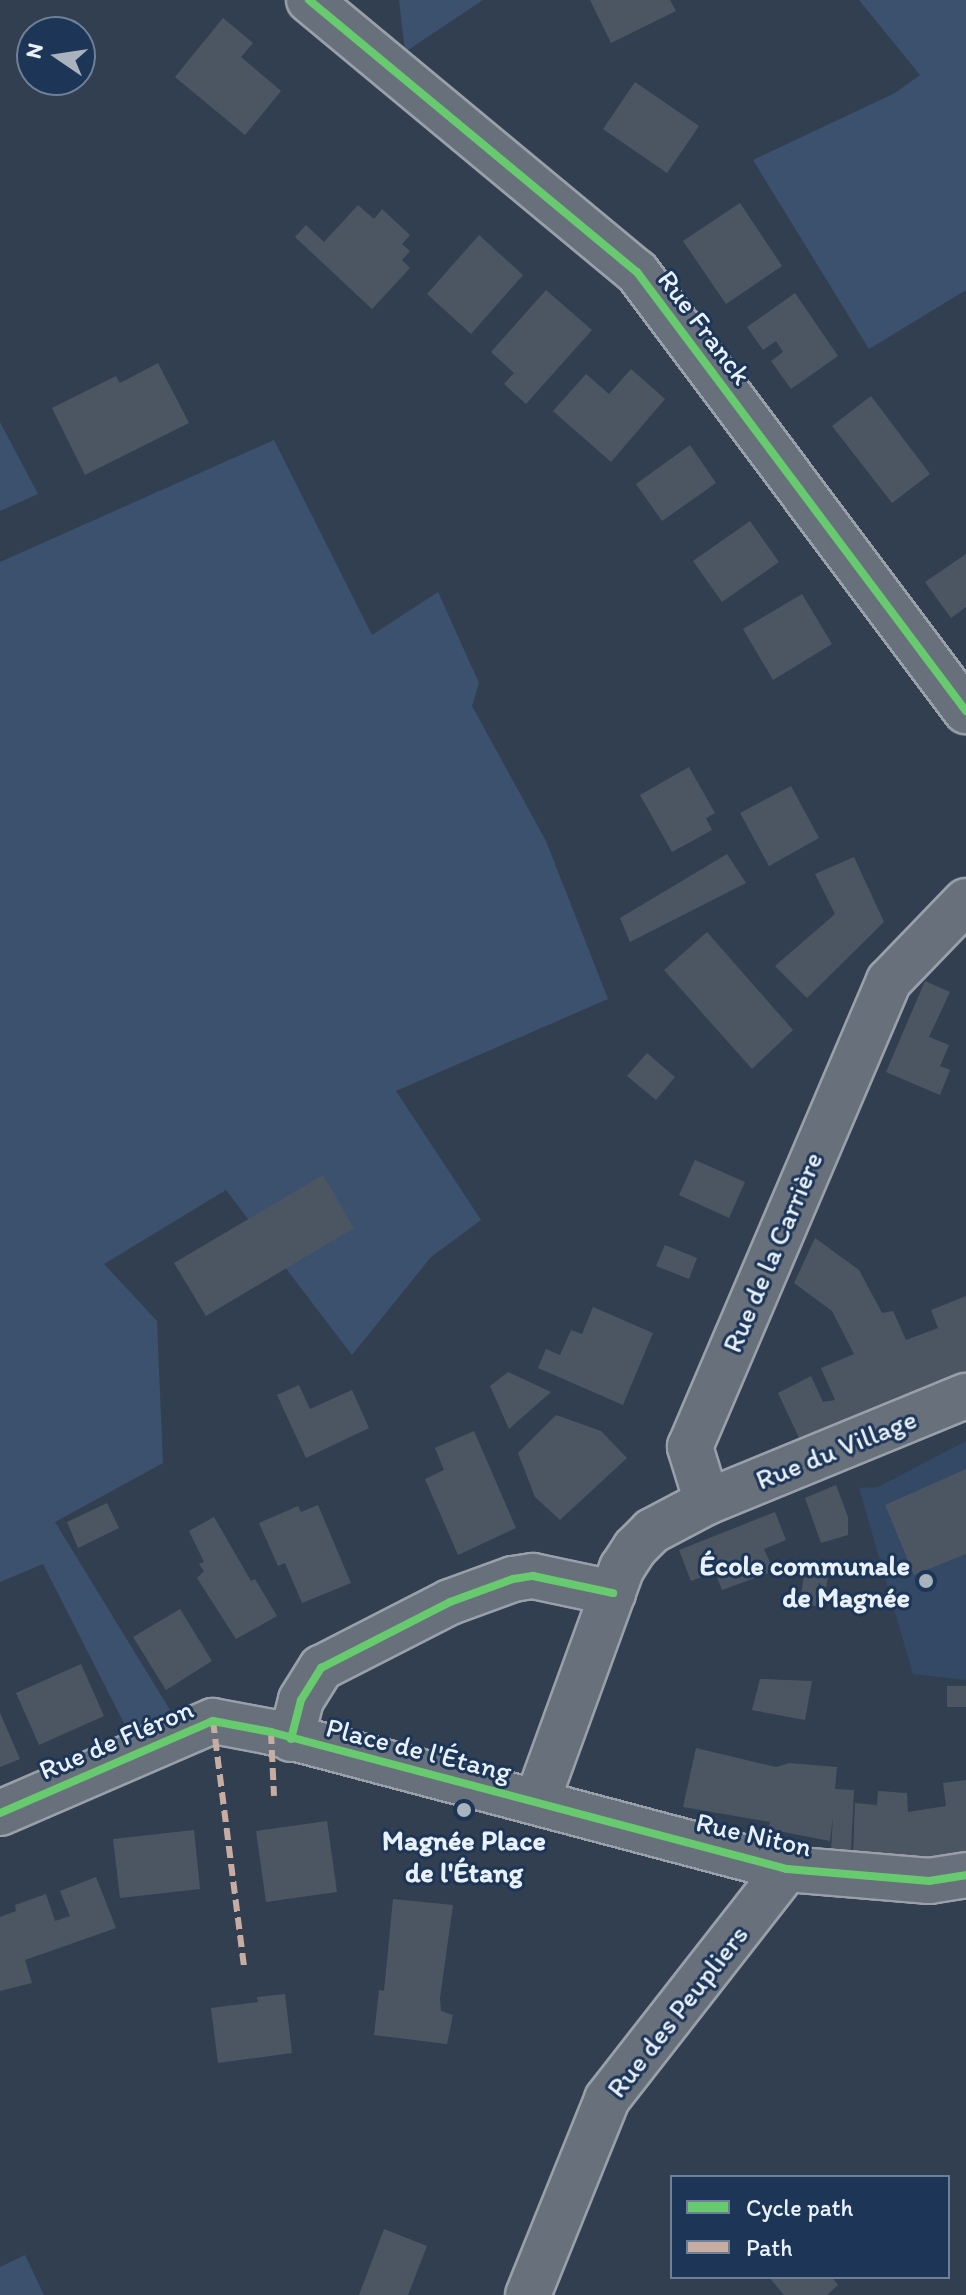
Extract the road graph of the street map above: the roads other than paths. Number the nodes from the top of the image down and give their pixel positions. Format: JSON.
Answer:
{"nodes":[{"id":1,"x":309,"y":0,"type":"edge"},
{"id":2,"x":966,"y":711,"type":"edge"},
{"id":3,"x":966,"y":901,"type":"edge"},
{"id":4,"x":966,"y":1396,"type":"edge"},
{"id":5,"x":707,"y":1502,"type":"junction"},
{"id":6,"x":613,"y":1593,"type":"junction"},
{"id":7,"x":291,"y":1739,"type":"junction"},
{"id":8,"x":537,"y":1801,"type":"junction"},
{"id":9,"x":0,"y":1813,"type":"edge"},
{"id":10,"x":787,"y":1869,"type":"junction"},
{"id":11,"x":966,"y":1875,"type":"edge"},
{"id":12,"x":528,"y":2295,"type":"edge"}],
"edges":[{"from":1,"to":2,"type":"street","name":"Rue Franck"},
{"from":3,"to":5,"type":"street","name":"Rue de la Carrière"},
{"from":4,"to":5,"type":"street","name":"Rue du Village"},
{"from":5,"to":6,"type":"street"},
{"from":6,"to":7,"type":"street"},
{"from":6,"to":8,"type":"street","name":"Place de l'Étang"},
{"from":7,"to":8,"type":"street","name":"Place de l'Étang"},
{"from":7,"to":9,"type":"street","name":"Rue de Fléron"},
{"from":8,"to":10,"type":"street","name":"Rue Niton"},
{"from":10,"to":11,"type":"street","name":"Rue Niton"},
{"from":10,"to":12,"type":"street","name":"Rue des Peupliers"}]}
